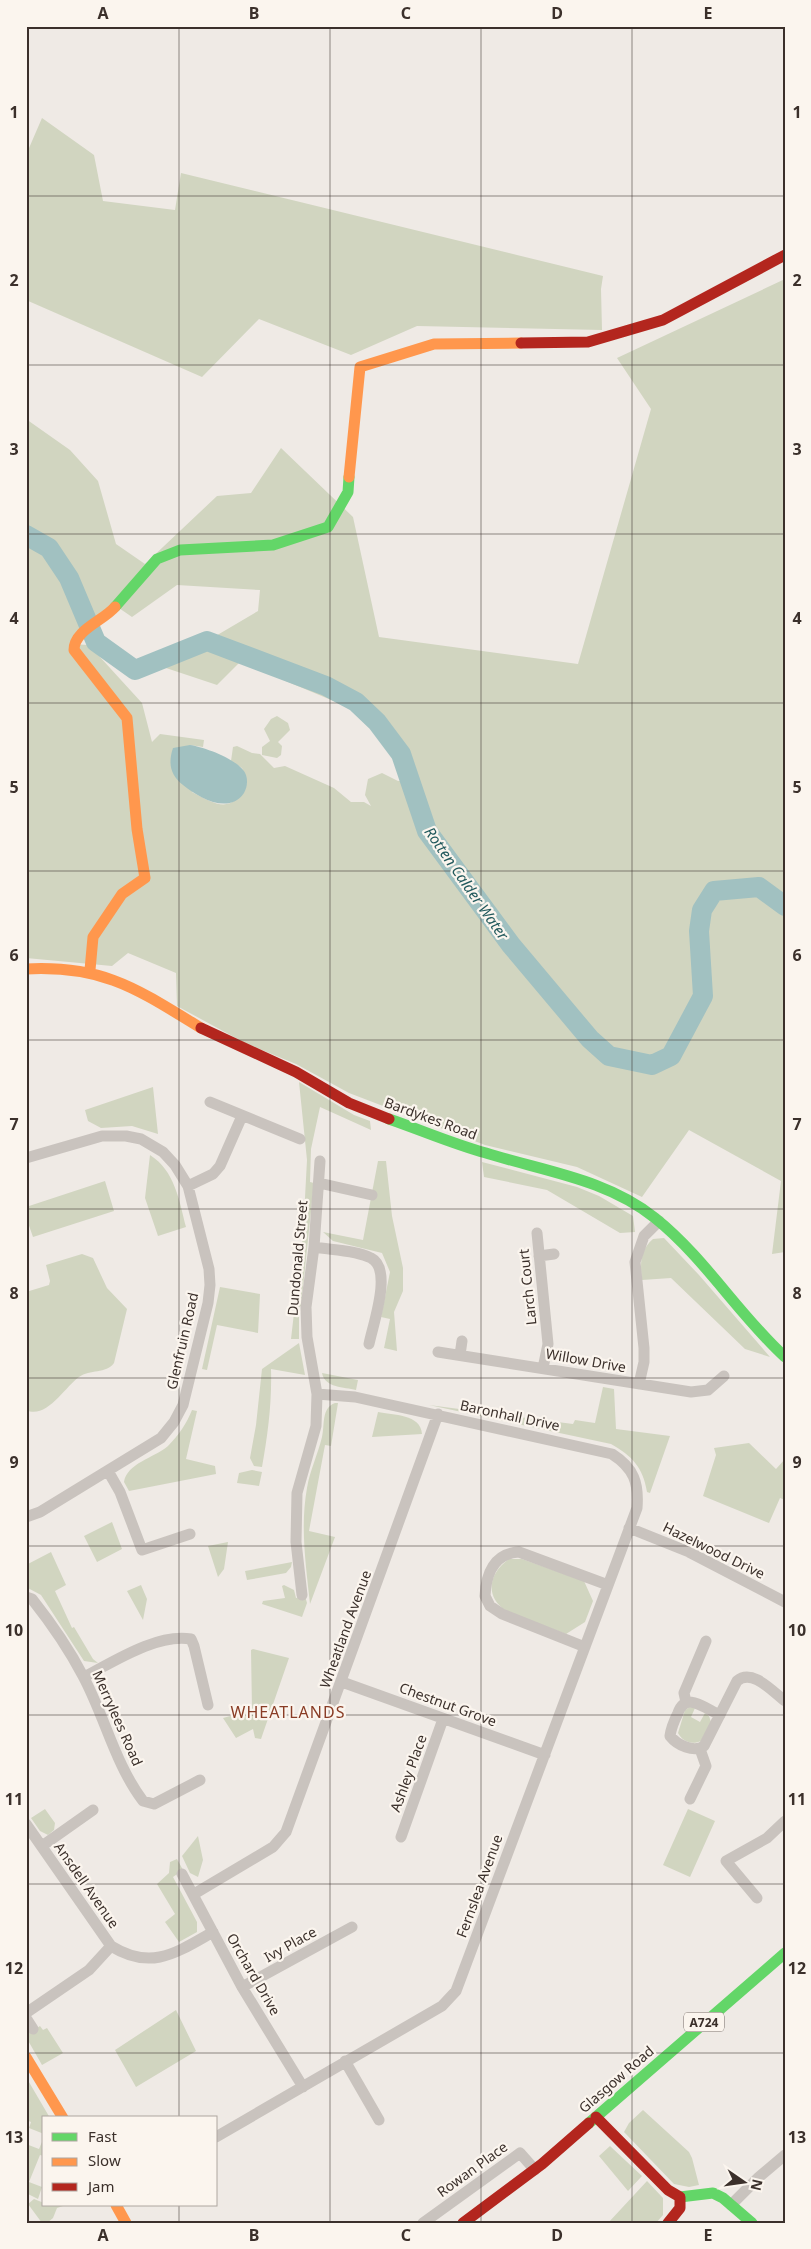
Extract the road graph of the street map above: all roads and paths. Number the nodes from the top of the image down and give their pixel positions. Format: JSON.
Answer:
{"nodes":[{"id":1,"x":785,"y":255,"type":"edge"},
{"id":2,"x":26,"y":969,"type":"edge"},
{"id":3,"x":90,"y":970,"type":"junction"},
{"id":4,"x":210,"y":1102,"type":"dead end"},
{"id":5,"x":242,"y":1116,"type":"junction"},
{"id":6,"x":300,"y":1139,"type":"dead end"},
{"id":7,"x":26,"y":1158,"type":"edge"},
{"id":8,"x":320,"y":1161,"type":"dead end"},
{"id":9,"x":319,"y":1183,"type":"junction"},
{"id":10,"x":188,"y":1186,"type":"junction"},
{"id":11,"x":372,"y":1195,"type":"dead end"},
{"id":12,"x":659,"y":1221,"type":"junction"},
{"id":13,"x":537,"y":1233,"type":"dead end"},
{"id":14,"x":314,"y":1247,"type":"junction"},
{"id":15,"x":554,"y":1254,"type":"dead end"},
{"id":16,"x":540,"y":1256,"type":"junction"},
{"id":17,"x":462,"y":1341,"type":"dead end"},
{"id":18,"x":368,"y":1344,"type":"dead end"},
{"id":19,"x":438,"y":1352,"type":"dead end"},
{"id":20,"x":460,"y":1355,"type":"junction"},
{"id":21,"x":785,"y":1357,"type":"edge"},
{"id":22,"x":543,"y":1368,"type":"junction"},
{"id":23,"x":724,"y":1376,"type":"dead end"},
{"id":24,"x":639,"y":1384,"type":"junction"},
{"id":25,"x":317,"y":1394,"type":"junction"},
{"id":26,"x":438,"y":1414,"type":"junction"},
{"id":27,"x":108,"y":1471,"type":"junction"},
{"id":28,"x":26,"y":1517,"type":"edge"},
{"id":29,"x":629,"y":1528,"type":"junction"},
{"id":30,"x":190,"y":1534,"type":"dead end"},
{"id":31,"x":608,"y":1585,"type":"junction"},
{"id":32,"x":302,"y":1594,"type":"dead end"},
{"id":33,"x":26,"y":1597,"type":"edge"},
{"id":34,"x":785,"y":1602,"type":"edge"},
{"id":35,"x":706,"y":1641,"type":"dead end"},
{"id":36,"x":585,"y":1647,"type":"junction"},
{"id":37,"x":84,"y":1677,"type":"junction"},
{"id":38,"x":342,"y":1682,"type":"junction"},
{"id":39,"x":785,"y":1701,"type":"edge"},
{"id":40,"x":686,"y":1702,"type":"junction"},
{"id":41,"x":208,"y":1705,"type":"dead end"},
{"id":42,"x":720,"y":1715,"type":"junction"},
{"id":43,"x":443,"y":1719,"type":"junction"},
{"id":44,"x":700,"y":1749,"type":"junction"},
{"id":45,"x":545,"y":1755,"type":"junction"},
{"id":46,"x":200,"y":1780,"type":"dead end"},
{"id":47,"x":690,"y":1799,"type":"dead end"},
{"id":48,"x":93,"y":1810,"type":"dead end"},
{"id":49,"x":785,"y":1821,"type":"edge"},
{"id":50,"x":26,"y":1824,"type":"edge"},
{"id":51,"x":401,"y":1837,"type":"dead end"},
{"id":52,"x":42,"y":1846,"type":"junction"},
{"id":53,"x":182,"y":1874,"type":"dead end"},
{"id":54,"x":194,"y":1894,"type":"junction"},
{"id":55,"x":757,"y":1898,"type":"dead end"},
{"id":56,"x":352,"y":1927,"type":"dead end"},
{"id":57,"x":213,"y":1932,"type":"junction"},
{"id":58,"x":110,"y":1946,"type":"junction"},
{"id":59,"x":785,"y":1953,"type":"edge"},
{"id":60,"x":242,"y":1987,"type":"junction"},
{"id":61,"x":26,"y":2013,"type":"edge"},
{"id":62,"x":26,"y":2018,"type":"edge"},
{"id":63,"x":33,"y":2029,"type":"dead end"},
{"id":64,"x":26,"y":2057,"type":"edge"},
{"id":65,"x":345,"y":2061,"type":"junction"},
{"id":66,"x":303,"y":2087,"type":"junction"},
{"id":67,"x":62,"y":2116,"type":"edge"},
{"id":68,"x":596,"y":2117,"type":"junction"},
{"id":69,"x":379,"y":2120,"type":"dead end"},
{"id":70,"x":218,"y":2136,"type":"edge"},
{"id":71,"x":785,"y":2155,"type":"edge"},
{"id":72,"x":535,"y":2170,"type":"junction"},
{"id":73,"x":680,"y":2197,"type":"junction"},
{"id":74,"x":731,"y":2205,"type":"junction"},
{"id":75,"x":117,"y":2206,"type":"edge"},
{"id":76,"x":126,"y":2223,"type":"edge"},
{"id":77,"x":424,"y":2223,"type":"edge"},
{"id":78,"x":463,"y":2223,"type":"edge"},
{"id":79,"x":668,"y":2223,"type":"edge"},
{"id":80,"x":752,"y":2223,"type":"edge"}],
"edges":[{"from":1,"to":3,"type":"street"},
{"from":2,"to":3,"type":"street","name":"Bardykes Road"},
{"from":3,"to":12,"type":"street","name":"Bardykes Road"},
{"from":4,"to":5,"type":"street"},
{"from":5,"to":6,"type":"street"},
{"from":5,"to":10,"type":"street"},
{"from":7,"to":10,"type":"street","name":"Glenfruin Road"},
{"from":8,"to":9,"type":"street","name":"Dundonald Street"},
{"from":9,"to":11,"type":"street","name":"Dundonald Street"},
{"from":9,"to":14,"type":"street","name":"Dundonald Street"},
{"from":10,"to":27,"type":"street","name":"Glenfruin Road"},
{"from":12,"to":21,"type":"street","name":"Bardykes Road"},
{"from":12,"to":24,"type":"street"},
{"from":13,"to":16,"type":"street","name":"Larch Court"},
{"from":14,"to":18,"type":"street"},
{"from":14,"to":25,"type":"street","name":"Dundonald Street"},
{"from":15,"to":16,"type":"street"},
{"from":16,"to":22,"type":"street","name":"Larch Court"},
{"from":17,"to":20,"type":"street"},
{"from":19,"to":20,"type":"street","name":"Willow Drive"},
{"from":20,"to":22,"type":"street","name":"Willow Drive"},
{"from":22,"to":24,"type":"street","name":"Willow Drive"},
{"from":23,"to":24,"type":"street","name":"Willow Drive"},
{"from":25,"to":26,"type":"street","name":"Baronhall Drive"},
{"from":25,"to":32,"type":"street","name":"Dundonald Street"},
{"from":26,"to":29,"type":"street","name":"Baronhall Drive"},
{"from":26,"to":38,"type":"street","name":"Wheatland Avenue"},
{"from":27,"to":28,"type":"street","name":"Glenfruin Road"},
{"from":27,"to":30,"type":"street"},
{"from":29,"to":31,"type":"street","name":"Fernslea Avenue"},
{"from":29,"to":34,"type":"street","name":"Hazelwood Drive"},
{"from":31,"to":36,"type":"street","name":"Fernslea Avenue"},
{"from":31,"to":36,"type":"street"},
{"from":33,"to":37,"type":"street","name":"Merrylees Road"},
{"from":35,"to":40,"type":"street"},
{"from":36,"to":45,"type":"street","name":"Fernslea Avenue"},
{"from":37,"to":41,"type":"street"},
{"from":37,"to":46,"type":"street","name":"Merrylees Road"},
{"from":38,"to":43,"type":"street","name":"Chestnut Grove"},
{"from":38,"to":54,"type":"street","name":"Wheatland Avenue"},
{"from":39,"to":42,"type":"street"},
{"from":40,"to":42,"type":"street"},
{"from":40,"to":44,"type":"street"},
{"from":42,"to":44,"type":"street"},
{"from":43,"to":45,"type":"street","name":"Chestnut Grove"},
{"from":43,"to":51,"type":"street","name":"Ashley Place"},
{"from":44,"to":47,"type":"street"},
{"from":45,"to":65,"type":"street","name":"Fernslea Avenue"},
{"from":48,"to":52,"type":"street"},
{"from":49,"to":55,"type":"street"},
{"from":50,"to":52,"type":"street","name":"Ansdell Avenue"},
{"from":52,"to":58,"type":"street","name":"Ansdell Avenue"},
{"from":53,"to":54,"type":"street","name":"Orchard Drive"},
{"from":54,"to":57,"type":"street","name":"Orchard Drive"},
{"from":56,"to":60,"type":"street","name":"Ivy Place"},
{"from":57,"to":58,"type":"street","name":"Ansdell Avenue"},
{"from":57,"to":60,"type":"street","name":"Orchard Drive"},
{"from":58,"to":61,"type":"street"},
{"from":59,"to":68,"type":"street","name":"Glasgow Road","number":"A724"},
{"from":60,"to":66,"type":"street","name":"Orchard Drive"},
{"from":62,"to":63,"type":"street"},
{"from":64,"to":67,"type":"street"},
{"from":65,"to":66,"type":"street","name":"Fernslea Avenue"},
{"from":65,"to":69,"type":"street"},
{"from":66,"to":70,"type":"street","name":"Fernslea Avenue"},
{"from":68,"to":72,"type":"street","name":"Glasgow Road","number":"A724"},
{"from":68,"to":73,"type":"street"},
{"from":71,"to":74,"type":"street"},
{"from":72,"to":77,"type":"street","name":"Rowan Place"},
{"from":72,"to":78,"type":"street","name":"Glasgow Road","number":"A724"},
{"from":73,"to":74,"type":"street"},
{"from":73,"to":79,"type":"street"},
{"from":74,"to":80,"type":"street"},
{"from":75,"to":76,"type":"street"}]}
